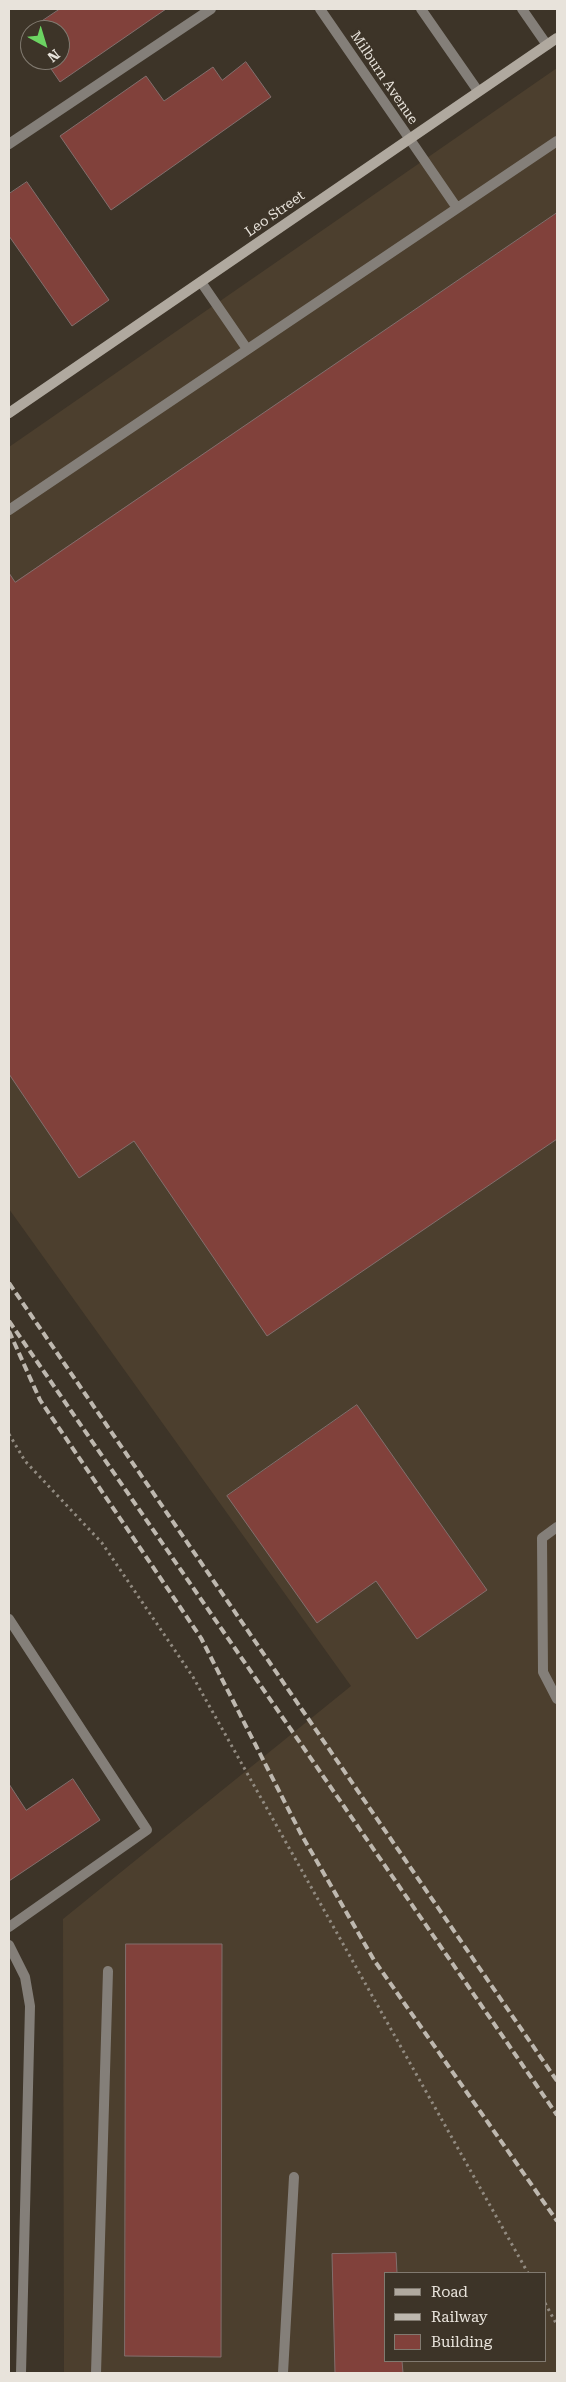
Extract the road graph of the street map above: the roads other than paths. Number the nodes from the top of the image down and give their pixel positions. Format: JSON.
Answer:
{"nodes":[{"id":1,"x":211,"y":9,"type":"edge"},
{"id":2,"x":320,"y":9,"type":"edge"},
{"id":3,"x":421,"y":9,"type":"edge"},
{"id":4,"x":522,"y":9,"type":"edge"},
{"id":5,"x":557,"y":38,"type":"edge"},
{"id":6,"x":547,"y":45,"type":"junction"},
{"id":7,"x":478,"y":91,"type":"junction"},
{"id":8,"x":409,"y":138,"type":"junction"},
{"id":9,"x":557,"y":141,"type":"edge"},
{"id":10,"x":9,"y":144,"type":"edge"},
{"id":11,"x":457,"y":208,"type":"junction"},
{"id":12,"x":201,"y":282,"type":"junction"},
{"id":13,"x":247,"y":349,"type":"junction"},
{"id":14,"x":9,"y":413,"type":"edge"},
{"id":15,"x":9,"y":510,"type":"edge"},
{"id":16,"x":557,"y":1528,"type":"edge"},
{"id":17,"x":9,"y":1619,"type":"edge"},
{"id":18,"x":557,"y":1699,"type":"edge"},
{"id":19,"x":9,"y":1927,"type":"edge"},
{"id":20,"x":9,"y":1945,"type":"edge"},
{"id":21,"x":108,"y":1971,"type":"dead end"},
{"id":22,"x":294,"y":2177,"type":"dead end"},
{"id":23,"x":21,"y":2373,"type":"edge"},
{"id":24,"x":96,"y":2373,"type":"edge"},
{"id":25,"x":283,"y":2373,"type":"edge"}],
"edges":[{"from":1,"to":10,"type":"street"},
{"from":2,"to":8,"type":"street","name":"Milburn Avenue"},
{"from":3,"to":7,"type":"street"},
{"from":4,"to":6,"type":"street"},
{"from":5,"to":6,"type":"street","name":"Leo Street"},
{"from":6,"to":7,"type":"street","name":"Leo Street"},
{"from":7,"to":8,"type":"street","name":"Leo Street"},
{"from":8,"to":11,"type":"street","name":"Milburn Avenue"},
{"from":8,"to":12,"type":"street","name":"Leo Street"},
{"from":9,"to":11,"type":"street"},
{"from":11,"to":13,"type":"street"},
{"from":12,"to":13,"type":"street"},
{"from":12,"to":14,"type":"street","name":"Leo Street"},
{"from":13,"to":15,"type":"street"},
{"from":16,"to":18,"type":"street"},
{"from":17,"to":19,"type":"street"},
{"from":20,"to":23,"type":"street"},
{"from":21,"to":24,"type":"street"},
{"from":22,"to":25,"type":"street"}]}
